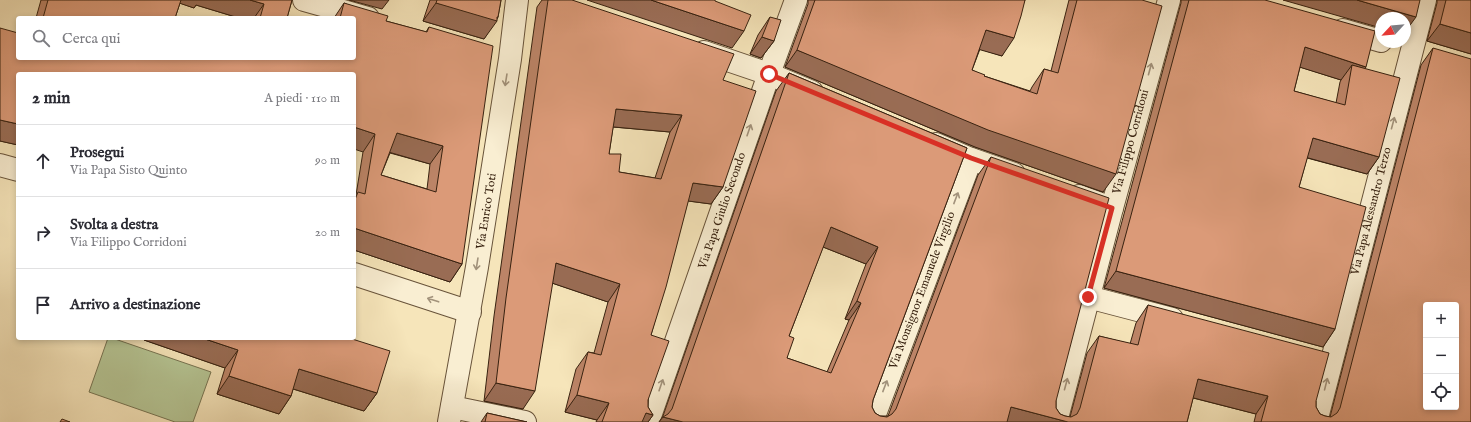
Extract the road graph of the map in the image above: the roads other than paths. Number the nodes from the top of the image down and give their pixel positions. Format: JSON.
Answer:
{"nodes":[{"id":1,"x":304,"y":0,"type":"edge"},
{"id":2,"x":517,"y":0,"type":"edge"},
{"id":3,"x":796,"y":0,"type":"edge"},
{"id":4,"x":1169,"y":0,"type":"edge"},
{"id":5,"x":1425,"y":0,"type":"edge"},
{"id":6,"x":387,"y":24,"type":"edge"},
{"id":7,"x":1328,"y":26,"type":"edge"},
{"id":8,"x":1375,"y":39,"type":"edge"},
{"id":9,"x":688,"y":47,"type":"edge"},
{"id":10,"x":1405,"y":48,"type":"edge"},
{"id":11,"x":1412,"y":50,"type":"junction"},
{"id":12,"x":1434,"y":56,"type":"edge"},
{"id":13,"x":769,"y":74,"type":"junction"},
{"id":14,"x":833,"y":100,"type":"edge"},
{"id":15,"x":920,"y":137,"type":"edge"},
{"id":16,"x":971,"y":158,"type":"junction"},
{"id":17,"x":0,"y":165,"type":"edge"},
{"id":18,"x":16,"y":169,"type":"edge"},
{"id":19,"x":1030,"y":179,"type":"edge"},
{"id":20,"x":1060,"y":190,"type":"edge"},
{"id":21,"x":1112,"y":208,"type":"junction"},
{"id":22,"x":356,"y":275,"type":"edge"},
{"id":23,"x":1088,"y":297,"type":"junction"},
{"id":24,"x":470,"y":312,"type":"junction"},
{"id":25,"x":1192,"y":325,"type":"edge"},
{"id":26,"x":451,"y":415,"type":"edge"},
{"id":27,"x":524,"y":422,"type":"edge"},
{"id":28,"x":648,"y":422,"type":"edge"},
{"id":29,"x":872,"y":422,"type":"edge"},
{"id":30,"x":1056,"y":422,"type":"edge"},
{"id":31,"x":1316,"y":422,"type":"edge"}],
"edges":[{"from":1,"to":6,"type":"street"},
{"from":2,"to":24,"type":"street","name":"Via Enrico Toti","one_way":true},
{"from":3,"to":13,"type":"street","name":"Via Papa Giulio Secondo"},
{"from":21,"to":4,"type":"street","name":"Via Filippo Corridoni","one_way":true},
{"from":5,"to":11,"type":"street","name":"Via Papa Alessandro Terzo"},
{"from":7,"to":8,"type":"street"},
{"from":9,"to":13,"type":"street"},
{"from":10,"to":11,"type":"street"},
{"from":11,"to":12,"type":"street"},
{"from":31,"to":11,"type":"street","name":"Via Papa Alessandro Terzo","one_way":true},
{"from":13,"to":14,"type":"street"},
{"from":28,"to":13,"type":"street","name":"Via Papa Giulio Secondo","one_way":true},
{"from":15,"to":16,"type":"street"},
{"from":16,"to":19,"type":"street"},
{"from":29,"to":16,"type":"street","name":"Via Monsignor Emanuele Virgilio","one_way":true},
{"from":17,"to":18,"type":"street"},
{"from":20,"to":21,"type":"street"},
{"from":21,"to":23,"type":"street","name":"Via Filippo Corridoni"},
{"from":24,"to":22,"type":"street","one_way":true},
{"from":23,"to":25,"type":"street"},
{"from":30,"to":23,"type":"street","name":"Via Filippo Corridoni","one_way":true},
{"from":24,"to":26,"type":"street","name":"Via Enrico Toti"},
{"from":26,"to":27,"type":"street"}]}
